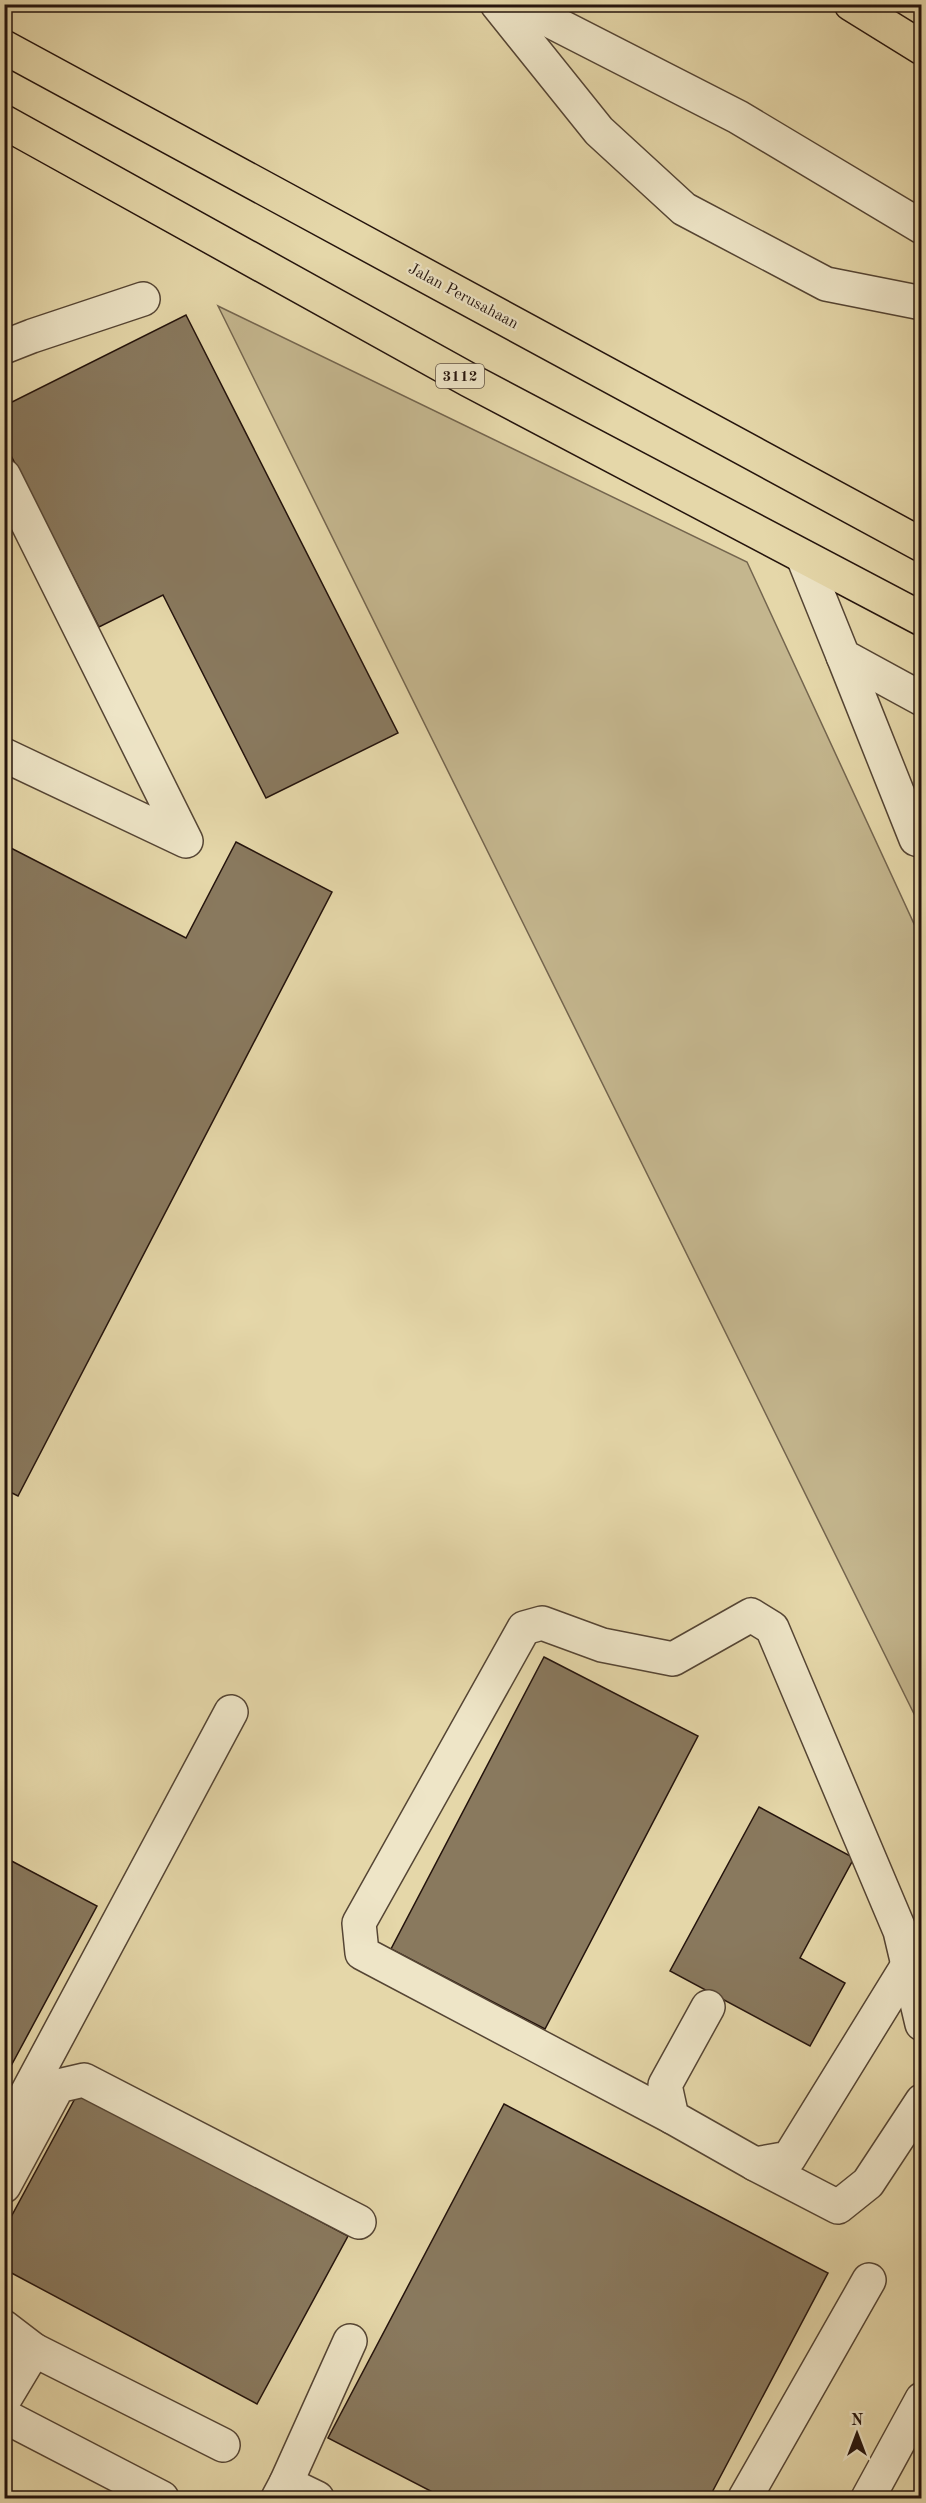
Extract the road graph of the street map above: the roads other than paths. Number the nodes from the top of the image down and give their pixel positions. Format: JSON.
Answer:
{"nodes":[{"id":1,"x":497,"y":4,"type":"edge"},
{"id":2,"x":517,"y":4,"type":"edge"},
{"id":3,"x":851,"y":4,"type":"edge"},
{"id":4,"x":921,"y":48,"type":"edge"},
{"id":5,"x":18,"y":55,"type":"edge"},
{"id":6,"x":4,"y":122,"type":"edge"},
{"id":7,"x":921,"y":227,"type":"edge"},
{"id":8,"x":143,"y":299,"type":"dead end"},
{"id":9,"x":921,"y":303,"type":"edge"},
{"id":10,"x":4,"y":347,"type":"edge"},
{"id":11,"x":4,"y":476,"type":"edge"},
{"id":12,"x":921,"y":545,"type":"edge"},
{"id":13,"x":803,"y":557,"type":"junction"},
{"id":14,"x":921,"y":620,"type":"edge"},
{"id":15,"x":843,"y":656,"type":"junction"},
{"id":16,"x":921,"y":699,"type":"edge"},
{"id":17,"x":4,"y":754,"type":"edge"},
{"id":18,"x":921,"y":841,"type":"edge"},
{"id":19,"x":231,"y":1712,"type":"dead end"},
{"id":20,"x":908,"y":1965,"type":"junction"},
{"id":21,"x":708,"y":2007,"type":"dead end"},
{"id":22,"x":921,"y":2024,"type":"edge"},
{"id":23,"x":921,"y":2101,"type":"edge"},
{"id":24,"x":672,"y":2118,"type":"junction"},
{"id":25,"x":4,"y":2136,"type":"edge"},
{"id":26,"x":755,"y":2164,"type":"junction"},
{"id":27,"x":4,"y":2186,"type":"edge"},
{"id":28,"x":359,"y":2222,"type":"dead end"},
{"id":29,"x":869,"y":2280,"type":"dead end"},
{"id":30,"x":4,"y":2327,"type":"edge"},
{"id":31,"x":350,"y":2341,"type":"dead end"},
{"id":32,"x":34,"y":2350,"type":"junction"},
{"id":33,"x":921,"y":2399,"type":"edge"},
{"id":34,"x":4,"y":2400,"type":"edge"},
{"id":35,"x":4,"y":2416,"type":"edge"},
{"id":36,"x":223,"y":2445,"type":"dead end"},
{"id":37,"x":282,"y":2491,"type":"edge"},
{"id":38,"x":162,"y":2499,"type":"edge"},
{"id":39,"x":317,"y":2499,"type":"edge"},
{"id":40,"x":745,"y":2499,"type":"edge"},
{"id":41,"x":868,"y":2499,"type":"edge"}],
"edges":[{"from":1,"to":9,"type":"street"},
{"from":2,"to":7,"type":"street"},
{"from":3,"to":4,"type":"main road"},
{"from":5,"to":12,"type":"main road","name":"Jalan Perusahaan"},
{"from":6,"to":13,"type":"main road","number":"3112"},
{"from":8,"to":10,"type":"street"},
{"from":11,"to":17,"type":"street"},
{"from":13,"to":14,"type":"main road","number":"3112"},
{"from":13,"to":15,"type":"street"},
{"from":15,"to":16,"type":"street"},
{"from":15,"to":18,"type":"street"},
{"from":19,"to":25,"type":"street"},
{"from":20,"to":22,"type":"street"},
{"from":20,"to":24,"type":"street"},
{"from":20,"to":26,"type":"street"},
{"from":21,"to":24,"type":"street"},
{"from":23,"to":26,"type":"street"},
{"from":24,"to":26,"type":"street"},
{"from":27,"to":28,"type":"street"},
{"from":29,"to":40,"type":"street"},
{"from":30,"to":32,"type":"street"},
{"from":31,"to":37,"type":"street"},
{"from":32,"to":34,"type":"street"},
{"from":32,"to":36,"type":"street"},
{"from":33,"to":41,"type":"street"},
{"from":35,"to":38,"type":"street"},
{"from":37,"to":39,"type":"street"}]}
